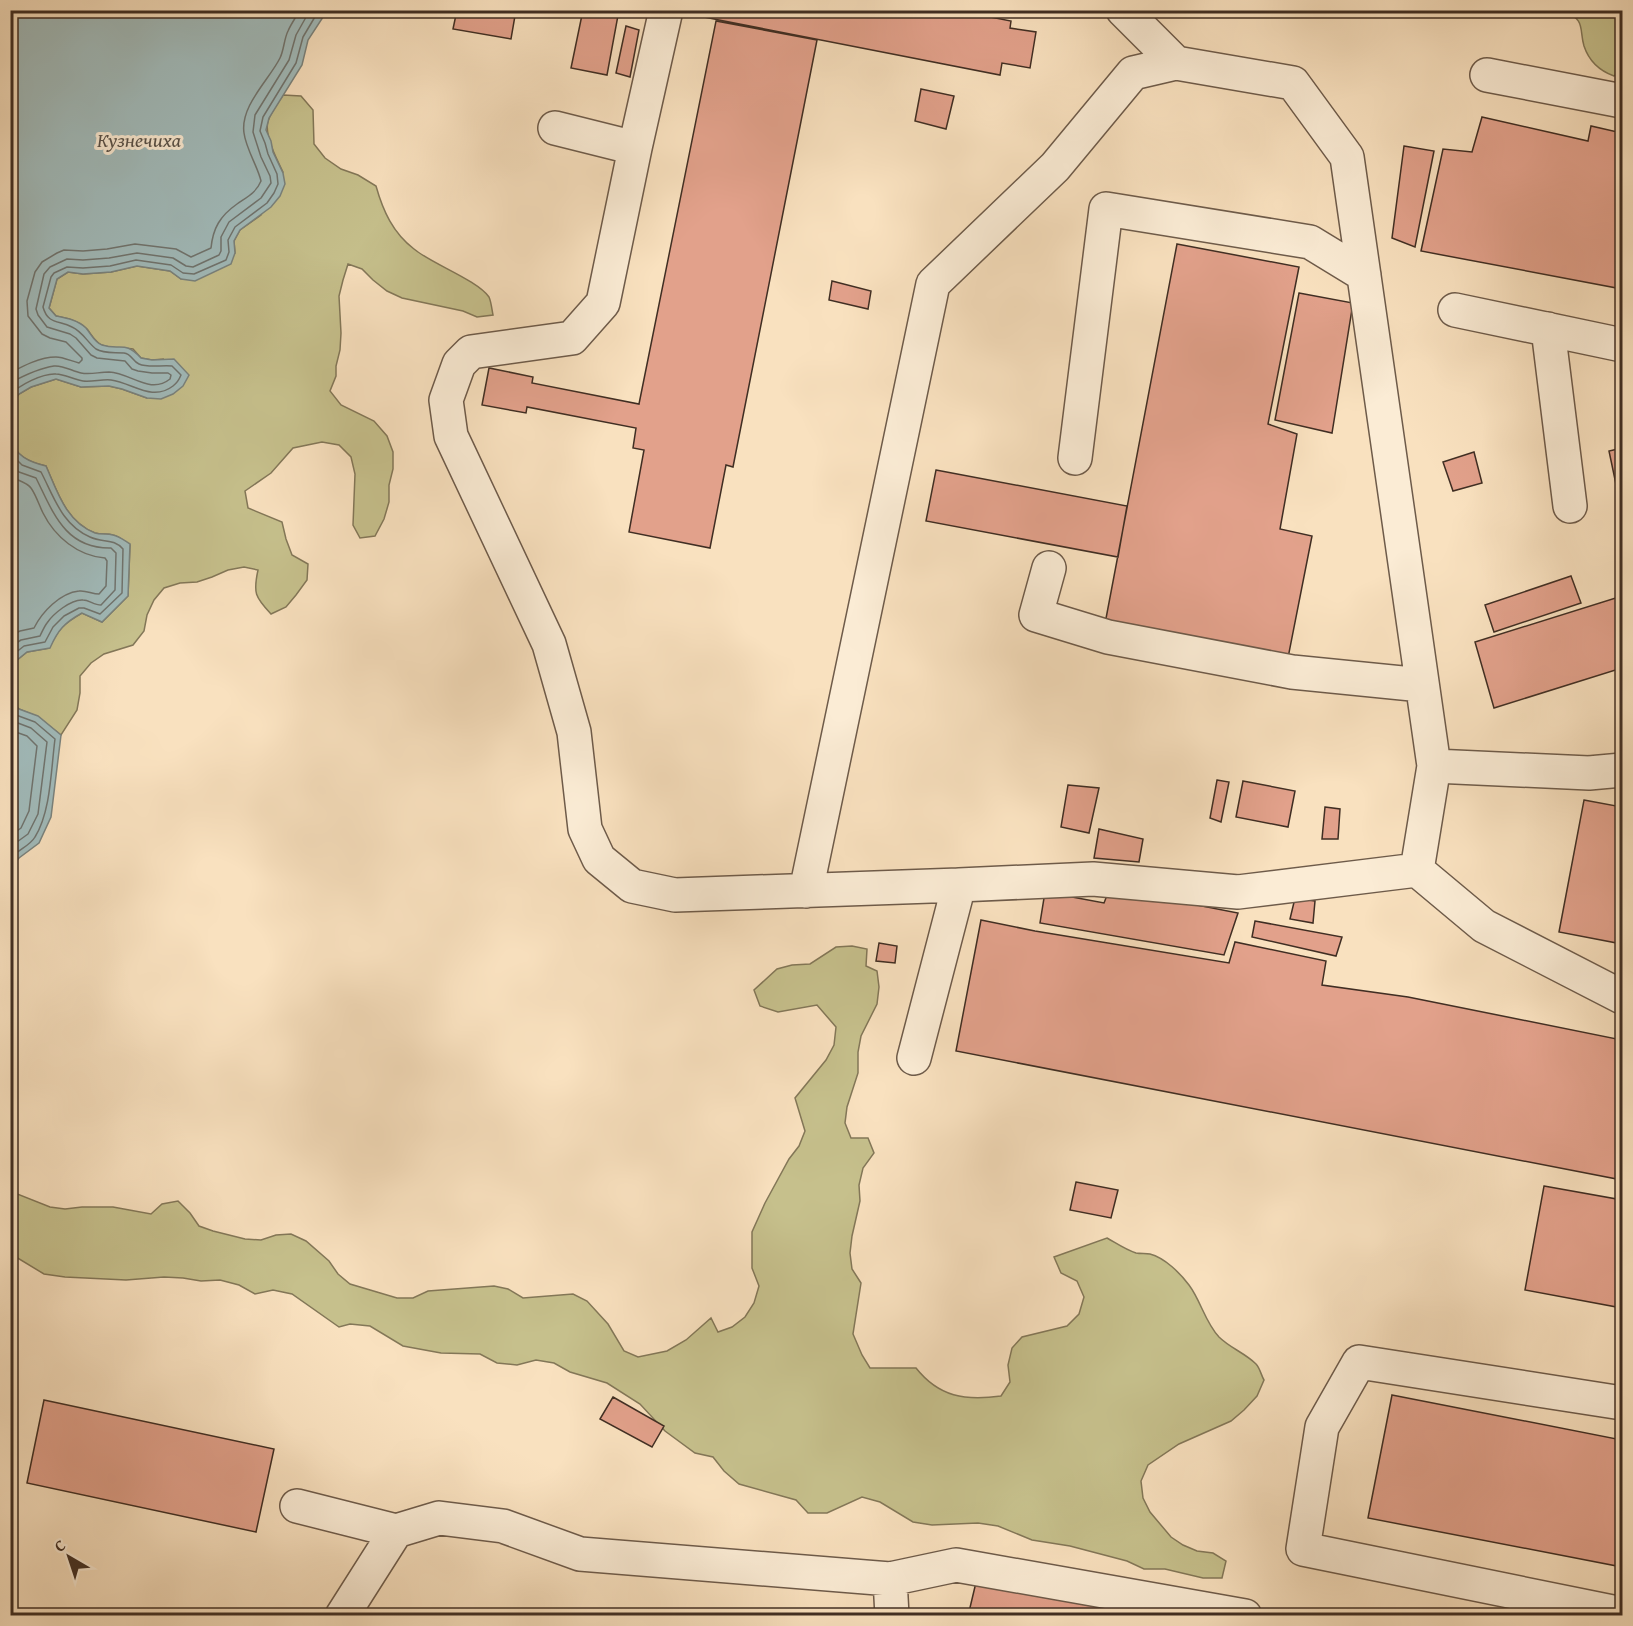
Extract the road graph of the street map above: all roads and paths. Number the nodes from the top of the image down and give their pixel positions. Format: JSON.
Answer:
{"nodes":[{"id":1,"x":666,"y":10,"type":"edge"},
{"id":2,"x":1123,"y":10,"type":"edge"},
{"id":3,"x":1176,"y":63,"type":"junction"},
{"id":4,"x":1486,"y":75,"type":"dead end"},
{"id":5,"x":1623,"y":101,"type":"edge"},
{"id":6,"x":555,"y":128,"type":"dead end"},
{"id":7,"x":635,"y":148,"type":"junction"},
{"id":8,"x":1364,"y":275,"type":"junction"},
{"id":9,"x":1455,"y":310,"type":"dead end"},
{"id":10,"x":1548,"y":329,"type":"junction"},
{"id":11,"x":1623,"y":345,"type":"edge"},
{"id":12,"x":1076,"y":458,"type":"dead end"},
{"id":13,"x":1570,"y":506,"type":"dead end"},
{"id":14,"x":1049,"y":568,"type":"dead end"},
{"id":15,"x":1422,"y":685,"type":"junction"},
{"id":16,"x":1434,"y":766,"type":"junction"},
{"id":17,"x":1623,"y":770,"type":"edge"},
{"id":18,"x":1417,"y":870,"type":"junction"},
{"id":19,"x":959,"y":885,"type":"junction"},
{"id":20,"x":806,"y":891,"type":"junction"},
{"id":21,"x":1623,"y":997,"type":"edge"},
{"id":22,"x":914,"y":1058,"type":"dead end"},
{"id":23,"x":1623,"y":1403,"type":"edge"},
{"id":24,"x":297,"y":1506,"type":"dead end"},
{"id":25,"x":396,"y":1531,"type":"junction"},
{"id":26,"x":890,"y":1579,"type":"junction"},
{"id":27,"x":1623,"y":1614,"type":"edge"},
{"id":28,"x":342,"y":1616,"type":"edge"},
{"id":29,"x":892,"y":1616,"type":"edge"},
{"id":30,"x":1245,"y":1616,"type":"edge"}],
"edges":[{"from":1,"to":7,"type":"lane"},
{"from":2,"to":3,"type":"lane"},
{"from":3,"to":8,"type":"lane"},
{"from":3,"to":20,"type":"lane"},
{"from":4,"to":5,"type":"lane"},
{"from":6,"to":7,"type":"lane"},
{"from":7,"to":20,"type":"lane"},
{"from":8,"to":12,"type":"lane"},
{"from":8,"to":15,"type":"lane"},
{"from":9,"to":10,"type":"lane"},
{"from":10,"to":11,"type":"lane"},
{"from":10,"to":13,"type":"lane"},
{"from":14,"to":15,"type":"lane"},
{"from":15,"to":16,"type":"lane"},
{"from":16,"to":17,"type":"lane"},
{"from":16,"to":18,"type":"lane"},
{"from":18,"to":19,"type":"lane"},
{"from":18,"to":21,"type":"lane"},
{"from":19,"to":20,"type":"lane"},
{"from":19,"to":22,"type":"lane"},
{"from":23,"to":27,"type":"lane"},
{"from":24,"to":25,"type":"lane"},
{"from":25,"to":26,"type":"lane"},
{"from":25,"to":28,"type":"lane"},
{"from":26,"to":29,"type":"lane"},
{"from":26,"to":30,"type":"lane"}]}
